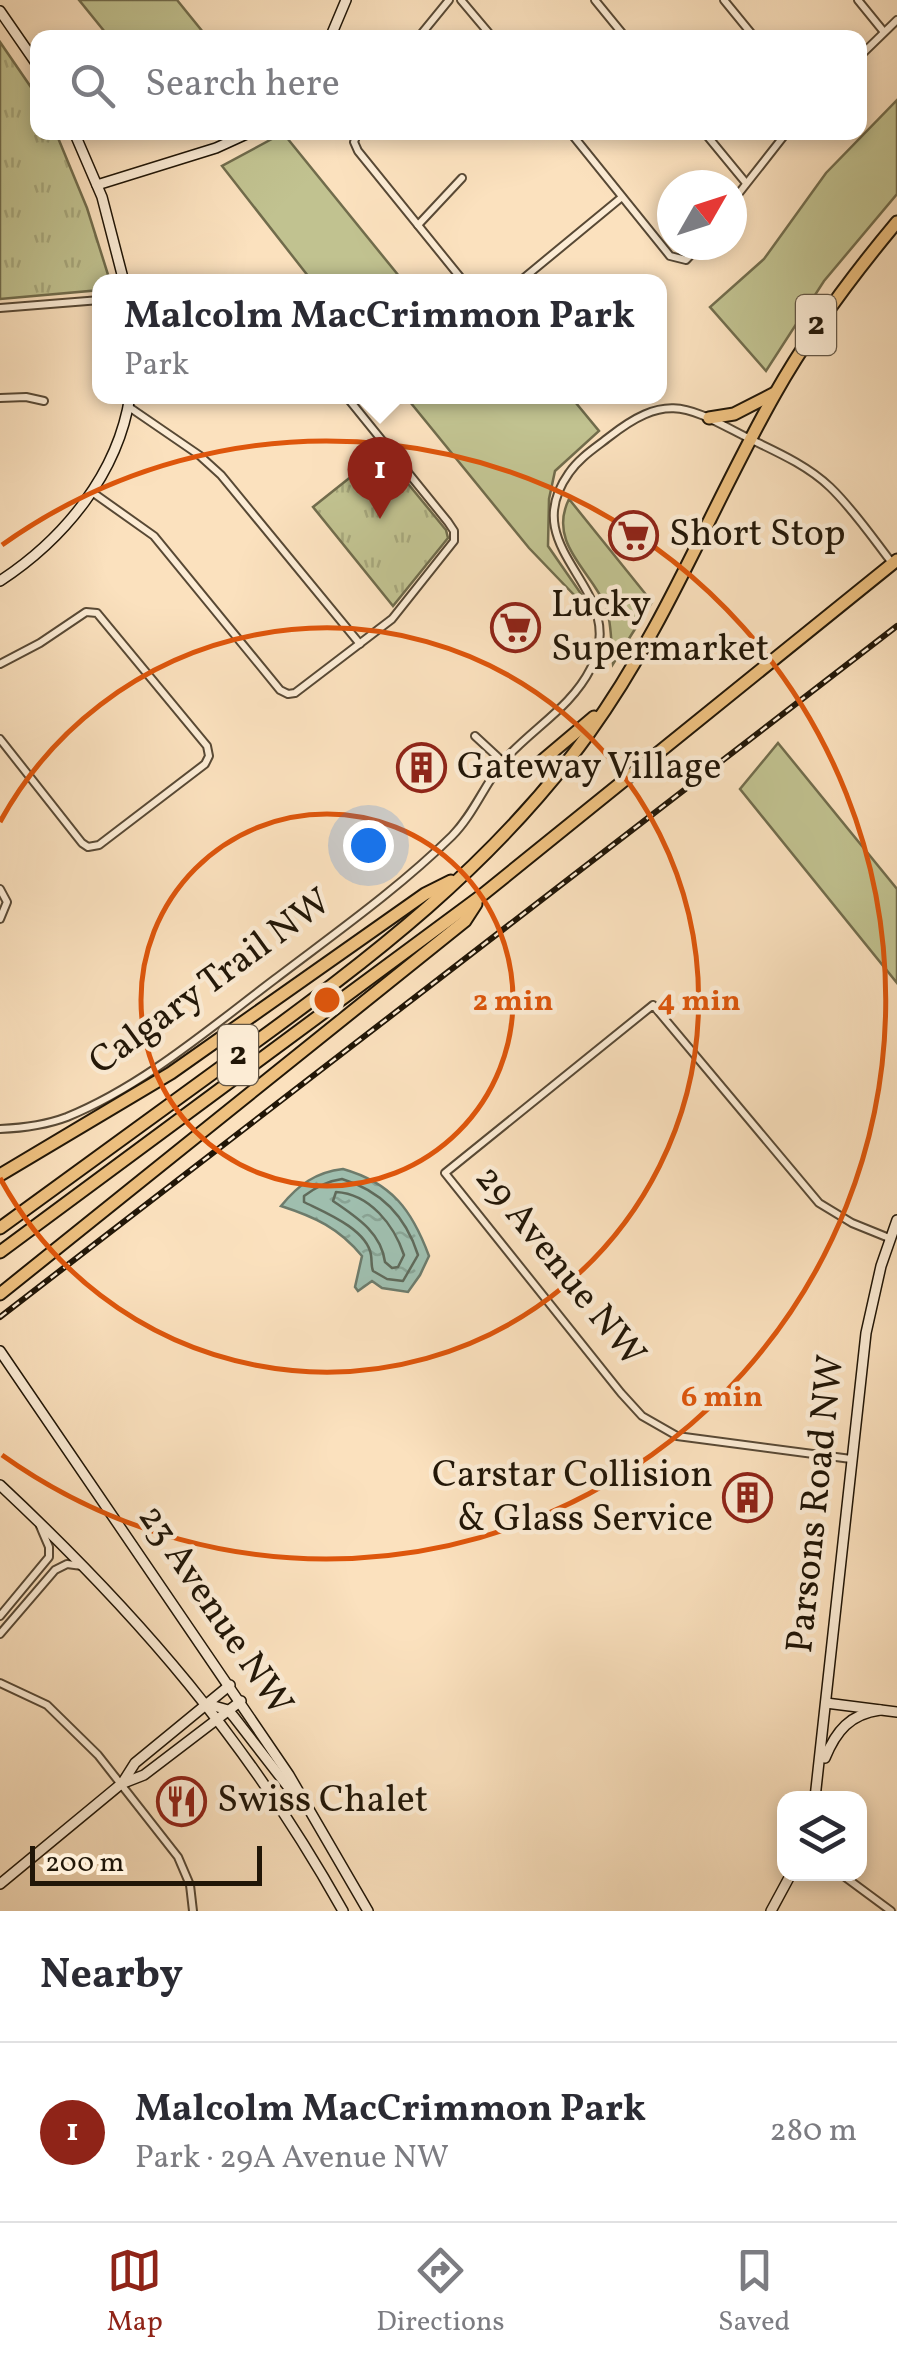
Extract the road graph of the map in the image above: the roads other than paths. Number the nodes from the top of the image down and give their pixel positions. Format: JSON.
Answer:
{"nodes":[{"id":1,"x":346,"y":0,"type":"edge"},
{"id":2,"x":449,"y":0,"type":"edge"},
{"id":3,"x":461,"y":0,"type":"edge"},
{"id":4,"x":595,"y":0,"type":"edge"},
{"id":5,"x":724,"y":0,"type":"edge"},
{"id":6,"x":858,"y":0,"type":"edge"},
{"id":7,"x":0,"y":11,"type":"edge"},
{"id":8,"x":897,"y":20,"type":"edge"},
{"id":9,"x":333,"y":30,"type":"edge"},
{"id":10,"x":425,"y":30,"type":"edge"},
{"id":11,"x":486,"y":30,"type":"edge"},
{"id":12,"x":619,"y":30,"type":"edge"},
{"id":13,"x":748,"y":30,"type":"edge"},
{"id":14,"x":884,"y":32,"type":"junction"},
{"id":15,"x":867,"y":49,"type":"edge"},
{"id":16,"x":30,"y":54,"type":"edge"},
{"id":17,"x":77,"y":140,"type":"edge"},
{"id":18,"x":233,"y":140,"type":"edge"},
{"id":19,"x":355,"y":140,"type":"edge"},
{"id":20,"x":577,"y":140,"type":"edge"},
{"id":21,"x":711,"y":140,"type":"edge"},
{"id":22,"x":781,"y":140,"type":"edge"},
{"id":23,"x":735,"y":170,"type":"edge"},
{"id":24,"x":462,"y":178,"type":"dead end"},
{"id":25,"x":747,"y":182,"type":"edge"},
{"id":26,"x":97,"y":185,"type":"junction"},
{"id":27,"x":623,"y":197,"type":"junction"},
{"id":28,"x":897,"y":222,"type":"edge"},
{"id":29,"x":418,"y":224,"type":"junction"},
{"id":30,"x":657,"y":240,"type":"edge"},
{"id":31,"x":122,"y":274,"type":"edge"},
{"id":32,"x":458,"y":274,"type":"edge"},
{"id":33,"x":528,"y":274,"type":"edge"},
{"id":34,"x":92,"y":301,"type":"edge"},
{"id":35,"x":0,"y":308,"type":"edge"},
{"id":36,"x":775,"y":393,"type":"junction"},
{"id":37,"x":0,"y":398,"type":"edge"},
{"id":38,"x":44,"y":402,"type":"dead end"},
{"id":39,"x":129,"y":404,"type":"edge"},
{"id":40,"x":133,"y":404,"type":"edge"},
{"id":41,"x":352,"y":404,"type":"edge"},
{"id":42,"x":709,"y":418,"type":"junction"},
{"id":43,"x":750,"y":440,"type":"junction"},
{"id":44,"x":92,"y":492,"type":"junction"},
{"id":45,"x":895,"y":562,"type":"edge"},
{"id":46,"x":0,"y":581,"type":"edge"},
{"id":47,"x":360,"y":644,"type":"junction"},
{"id":48,"x":0,"y":664,"type":"edge"},
{"id":49,"x":609,"y":704,"type":"junction"},
{"id":50,"x":476,"y":736,"type":"dead end"},
{"id":51,"x":0,"y":738,"type":"edge"},
{"id":52,"x":502,"y":762,"type":"junction"},
{"id":53,"x":469,"y":873,"type":"junction"},
{"id":54,"x":0,"y":889,"type":"edge"},
{"id":55,"x":481,"y":896,"type":"junction"},
{"id":56,"x":0,"y":919,"type":"edge"},
{"id":57,"x":0,"y":1128,"type":"edge"},
{"id":58,"x":0,"y":1174,"type":"edge"},
{"id":59,"x":897,"y":1220,"type":"edge"},
{"id":60,"x":0,"y":1228,"type":"edge"},
{"id":61,"x":890,"y":1238,"type":"junction"},
{"id":62,"x":0,"y":1252,"type":"edge"},
{"id":63,"x":0,"y":1294,"type":"edge"},
{"id":64,"x":0,"y":1351,"type":"edge"},
{"id":65,"x":850,"y":1459,"type":"junction"},
{"id":66,"x":0,"y":1485,"type":"edge"},
{"id":67,"x":38,"y":1520,"type":"junction"},
{"id":68,"x":85,"y":1567,"type":"junction"},
{"id":69,"x":0,"y":1616,"type":"edge"},
{"id":70,"x":0,"y":1634,"type":"edge"},
{"id":71,"x":0,"y":1683,"type":"edge"},
{"id":72,"x":230,"y":1685,"type":"junction"},
{"id":73,"x":241,"y":1701,"type":"junction"},
{"id":74,"x":826,"y":1703,"type":"junction"},
{"id":75,"x":207,"y":1704,"type":"junction"},
{"id":76,"x":228,"y":1710,"type":"junction"},
{"id":77,"x":880,"y":1710,"type":"junction"},
{"id":78,"x":897,"y":1712,"type":"edge"},
{"id":79,"x":218,"y":1718,"type":"junction"},
{"id":80,"x":820,"y":1770,"type":"junction"},
{"id":81,"x":122,"y":1784,"type":"junction"},
{"id":82,"x":816,"y":1791,"type":"edge"},
{"id":83,"x":328,"y":1838,"type":"junction"},
{"id":84,"x":786,"y":1881,"type":"edge"},
{"id":85,"x":850,"y":1881,"type":"edge"},
{"id":86,"x":0,"y":1884,"type":"edge"},
{"id":87,"x":193,"y":1911,"type":"edge"},
{"id":88,"x":344,"y":1911,"type":"edge"},
{"id":89,"x":354,"y":1911,"type":"edge"},
{"id":90,"x":368,"y":1911,"type":"edge"},
{"id":91,"x":771,"y":1911,"type":"edge"},
{"id":92,"x":890,"y":1911,"type":"edge"}],
"edges":[{"from":1,"to":9,"type":"main road"},
{"from":2,"to":10,"type":"street"},
{"from":3,"to":11,"type":"street"},
{"from":4,"to":12,"type":"street"},
{"from":5,"to":13,"type":"street"},
{"from":6,"to":14,"type":"street"},
{"from":7,"to":16,"type":"main road"},
{"from":8,"to":14,"type":"street"},
{"from":14,"to":15,"type":"street"},
{"from":17,"to":26,"type":"main road"},
{"from":18,"to":26,"type":"main road"},
{"from":19,"to":29,"type":"street"},
{"from":20,"to":27,"type":"street"},
{"from":21,"to":23,"type":"street"},
{"from":22,"to":25,"type":"street"},
{"from":24,"to":29,"type":"street"},
{"from":26,"to":31,"type":"main road"},
{"from":27,"to":30,"type":"street"},
{"from":27,"to":33,"type":"street"},
{"from":28,"to":36,"type":"highway","name":"Calgary Trail NW","number":"2"},
{"from":29,"to":32,"type":"street"},
{"from":34,"to":35,"type":"street"},
{"from":36,"to":42,"type":"highway"},
{"from":36,"to":43,"type":"highway","name":"Calgary Trail NW","number":"2"},
{"from":37,"to":38,"type":"street"},
{"from":39,"to":44,"type":"main road"},
{"from":40,"to":47,"type":"street"},
{"from":41,"to":47,"type":"street"},
{"from":42,"to":43,"type":"street","name":"Calgary Trail NW"},
{"from":42,"to":52,"type":"street","name":"Calgary Trail NW"},
{"from":43,"to":45,"type":"street"},
{"from":43,"to":49,"type":"highway","name":"Calgary Trail NW","number":"2"},
{"from":44,"to":46,"type":"main road"},
{"from":44,"to":47,"type":"street"},
{"from":45,"to":55,"type":"highway","number":"2"},
{"from":48,"to":51,"type":"street"},
{"from":49,"to":52,"type":"highway"},
{"from":49,"to":53,"type":"highway","name":"Calgary Trail NW","number":"2"},
{"from":50,"to":52,"type":"street"},
{"from":52,"to":57,"type":"street","name":"Calgary Trail NW"},
{"from":53,"to":58,"type":"highway"},
{"from":53,"to":60,"type":"highway","name":"Calgary Trail NW","number":"2"},
{"from":54,"to":56,"type":"street"},
{"from":55,"to":62,"type":"highway","number":"2"},
{"from":55,"to":63,"type":"highway"},
{"from":59,"to":61,"type":"main road","name":"Parsons Road NW"},
{"from":61,"to":65,"type":"main road","name":"Parsons Road NW"},
{"from":61,"to":65,"type":"street","name":"29 Avenue NW"},
{"from":64,"to":72,"type":"main road","name":"23 Avenue NW"},
{"from":65,"to":74,"type":"main road","name":"Parsons Road NW"},
{"from":66,"to":67,"type":"main road","name":"23 Avenue NW"},
{"from":67,"to":68,"type":"main road","name":"23 Avenue NW"},
{"from":67,"to":69,"type":"street"},
{"from":68,"to":70,"type":"street"},
{"from":68,"to":75,"type":"main road","name":"23 Avenue NW"},
{"from":71,"to":81,"type":"street"},
{"from":72,"to":73,"type":"main road","name":"23 Avenue NW"},
{"from":72,"to":75,"type":"main road"},
{"from":73,"to":76,"type":"main road"},
{"from":73,"to":83,"type":"main road","name":"23 Avenue NW"},
{"from":74,"to":77,"type":"main road"},
{"from":74,"to":80,"type":"main road","name":"Parsons Road NW"},
{"from":75,"to":76,"type":"main road"},
{"from":75,"to":79,"type":"main road","name":"23 Avenue NW"},
{"from":75,"to":81,"type":"main road"},
{"from":76,"to":79,"type":"main road"},
{"from":76,"to":83,"type":"main road"},
{"from":77,"to":78,"type":"main road"},
{"from":77,"to":80,"type":"main road"},
{"from":79,"to":81,"type":"main road"},
{"from":79,"to":88,"type":"main road","name":"23 Avenue NW"},
{"from":80,"to":82,"type":"main road","name":"Parsons Road NW"},
{"from":81,"to":86,"type":"main road"},
{"from":81,"to":87,"type":"street"},
{"from":83,"to":90,"type":"main road","name":"23 Avenue NW"},
{"from":84,"to":91,"type":"main road"},
{"from":85,"to":92,"type":"street"},
{"from":88,"to":89,"type":"main road"}]}
